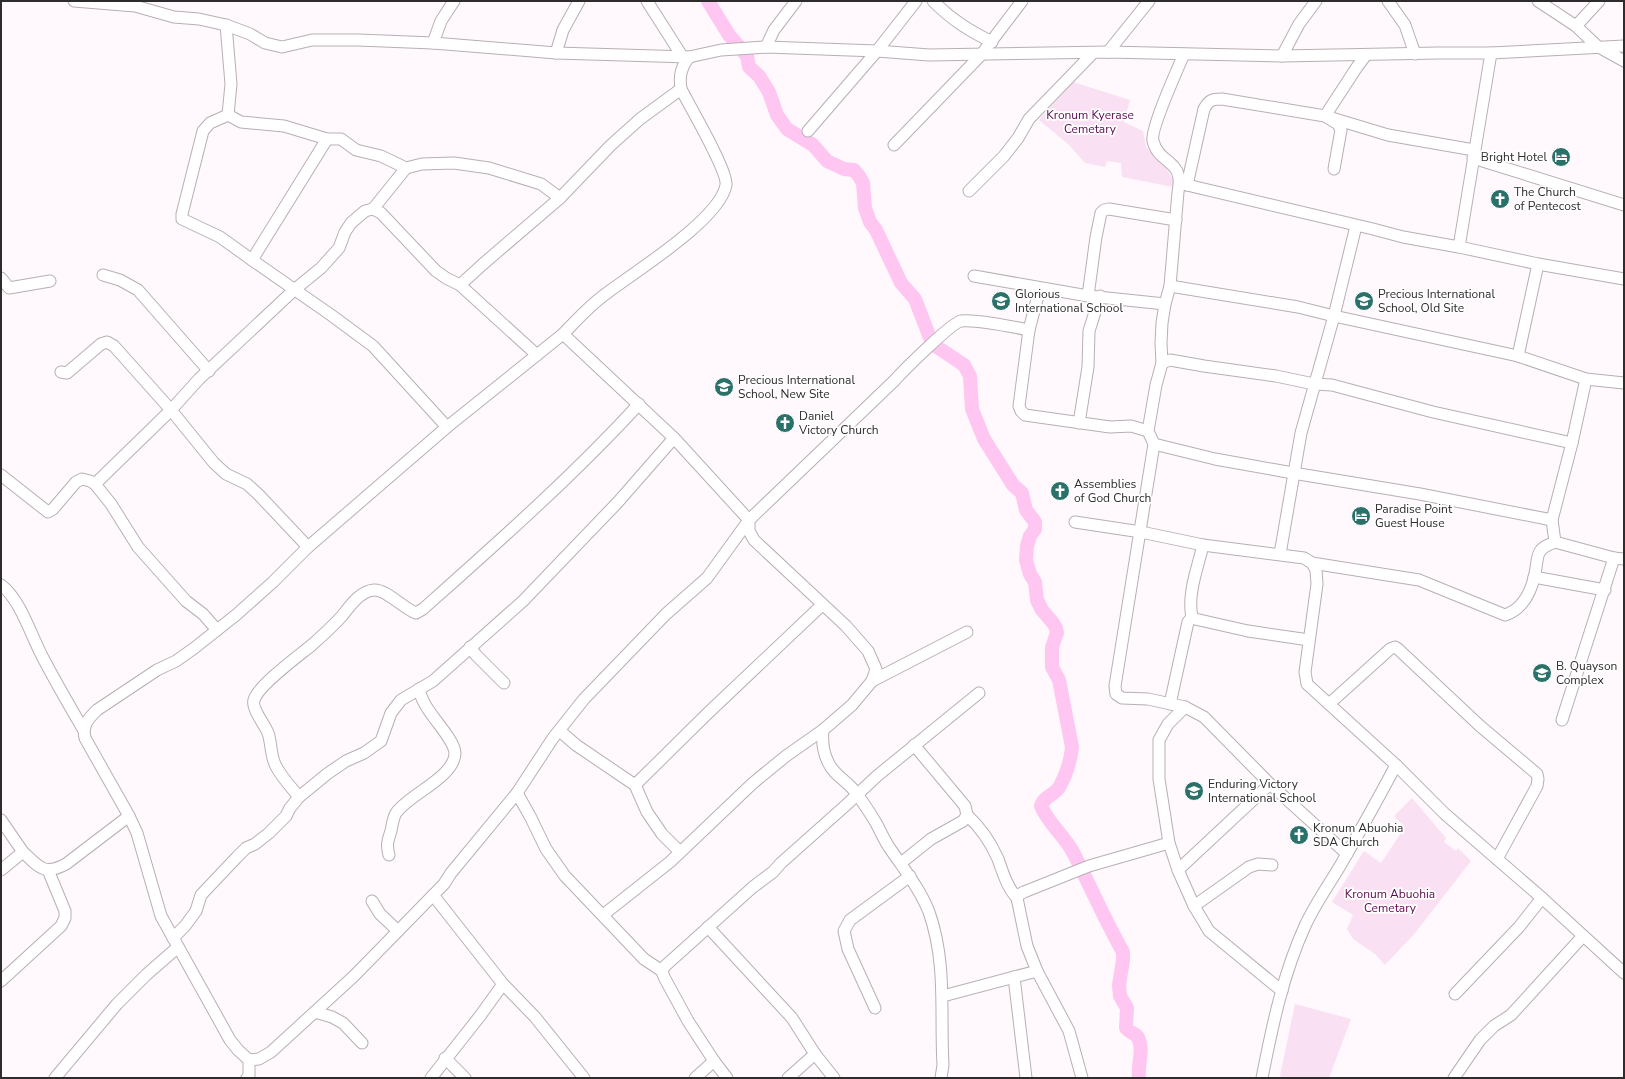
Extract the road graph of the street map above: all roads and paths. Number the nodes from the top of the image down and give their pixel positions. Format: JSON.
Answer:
{"nodes":[{"id":1,"x":75,"y":1,"type":"edge"},
{"id":2,"x":454,"y":1,"type":"edge"},
{"id":3,"x":579,"y":1,"type":"edge"},
{"id":4,"x":647,"y":1,"type":"edge"},
{"id":5,"x":796,"y":1,"type":"edge"},
{"id":6,"x":916,"y":1,"type":"edge"},
{"id":7,"x":933,"y":1,"type":"edge"},
{"id":8,"x":1022,"y":1,"type":"edge"},
{"id":9,"x":1149,"y":1,"type":"edge"},
{"id":10,"x":1316,"y":1,"type":"edge"},
{"id":11,"x":1388,"y":1,"type":"edge"},
{"id":12,"x":1538,"y":1,"type":"edge"},
{"id":13,"x":1599,"y":1,"type":"edge"},
{"id":14,"x":226,"y":25,"type":"junction"},
{"id":15,"x":1576,"y":26,"type":"junction"},
{"id":16,"x":992,"y":42,"type":"junction"},
{"id":17,"x":433,"y":43,"type":"junction"},
{"id":18,"x":1597,"y":46,"type":"junction"},
{"id":19,"x":1624,"y":46,"type":"edge"},
{"id":20,"x":766,"y":47,"type":"junction"},
{"id":21,"x":877,"y":51,"type":"junction"},
{"id":22,"x":1108,"y":52,"type":"junction"},
{"id":23,"x":556,"y":53,"type":"junction"},
{"id":24,"x":1093,"y":53,"type":"junction"},
{"id":25,"x":1491,"y":53,"type":"junction"},
{"id":26,"x":1184,"y":54,"type":"junction"},
{"id":27,"x":1415,"y":54,"type":"junction"},
{"id":28,"x":981,"y":55,"type":"junction"},
{"id":29,"x":1366,"y":55,"type":"junction"},
{"id":30,"x":1282,"y":56,"type":"junction"},
{"id":31,"x":686,"y":57,"type":"junction"},
{"id":32,"x":1624,"y":61,"type":"edge"},
{"id":33,"x":680,"y":89,"type":"junction"},
{"id":34,"x":228,"y":114,"type":"junction"},
{"id":35,"x":1326,"y":116,"type":"junction"},
{"id":36,"x":808,"y":131,"type":"dead end"},
{"id":37,"x":327,"y":139,"type":"junction"},
{"id":38,"x":894,"y":145,"type":"dead end"},
{"id":39,"x":1473,"y":154,"type":"junction"},
{"id":40,"x":406,"y":168,"type":"junction"},
{"id":41,"x":1334,"y":169,"type":"dead end"},
{"id":42,"x":1184,"y":183,"type":"junction"},
{"id":43,"x":969,"y":191,"type":"dead end"},
{"id":44,"x":560,"y":198,"type":"junction"},
{"id":45,"x":1624,"y":205,"type":"edge"},
{"id":46,"x":373,"y":209,"type":"junction"},
{"id":47,"x":1176,"y":220,"type":"junction"},
{"id":48,"x":1356,"y":226,"type":"junction"},
{"id":49,"x":1459,"y":247,"type":"junction"},
{"id":50,"x":252,"y":260,"type":"junction"},
{"id":51,"x":1538,"y":264,"type":"junction"},
{"id":52,"x":103,"y":275,"type":"dead end"},
{"id":53,"x":974,"y":276,"type":"dead end"},
{"id":54,"x":1,"y":278,"type":"edge"},
{"id":55,"x":1624,"y":279,"type":"edge"},
{"id":56,"x":50,"y":281,"type":"dead end"},
{"id":57,"x":460,"y":285,"type":"junction"},
{"id":58,"x":1170,"y":286,"type":"junction"},
{"id":59,"x":1040,"y":288,"type":"junction"},
{"id":60,"x":294,"y":290,"type":"junction"},
{"id":61,"x":1088,"y":296,"type":"junction"},
{"id":62,"x":1100,"y":296,"type":"junction"},
{"id":63,"x":1165,"y":304,"type":"junction"},
{"id":64,"x":1334,"y":316,"type":"junction"},
{"id":65,"x":1029,"y":330,"type":"junction"},
{"id":66,"x":563,"y":334,"type":"junction"},
{"id":67,"x":537,"y":355,"type":"junction"},
{"id":68,"x":1518,"y":356,"type":"junction"},
{"id":69,"x":1162,"y":363,"type":"junction"},
{"id":70,"x":209,"y":371,"type":"junction"},
{"id":71,"x":61,"y":372,"type":"dead end"},
{"id":72,"x":1586,"y":379,"type":"junction"},
{"id":73,"x":1314,"y":384,"type":"junction"},
{"id":74,"x":1624,"y":384,"type":"edge"},
{"id":75,"x":639,"y":404,"type":"junction"},
{"id":76,"x":171,"y":410,"type":"junction"},
{"id":77,"x":1079,"y":423,"type":"junction"},
{"id":78,"x":447,"y":427,"type":"junction"},
{"id":79,"x":1148,"y":431,"type":"junction"},
{"id":80,"x":674,"y":438,"type":"junction"},
{"id":81,"x":1572,"y":443,"type":"junction"},
{"id":82,"x":1154,"y":444,"type":"junction"},
{"id":83,"x":1293,"y":474,"type":"junction"},
{"id":84,"x":1,"y":475,"type":"edge"},
{"id":85,"x":96,"y":484,"type":"junction"},
{"id":86,"x":749,"y":520,"type":"junction"},
{"id":87,"x":1552,"y":520,"type":"junction"},
{"id":88,"x":1075,"y":522,"type":"dead end"},
{"id":89,"x":1141,"y":532,"type":"junction"},
{"id":90,"x":1555,"y":542,"type":"junction"},
{"id":91,"x":1203,"y":545,"type":"junction"},
{"id":92,"x":308,"y":547,"type":"junction"},
{"id":93,"x":1280,"y":554,"type":"junction"},
{"id":94,"x":1619,"y":559,"type":"edge"},
{"id":95,"x":1312,"y":563,"type":"junction"},
{"id":96,"x":1534,"y":577,"type":"junction"},
{"id":97,"x":1,"y":585,"type":"edge"},
{"id":98,"x":1605,"y":590,"type":"junction"},
{"id":99,"x":822,"y":605,"type":"junction"},
{"id":100,"x":1192,"y":617,"type":"junction"},
{"id":101,"x":217,"y":630,"type":"junction"},
{"id":102,"x":968,"y":632,"type":"dead end"},
{"id":103,"x":1309,"y":640,"type":"junction"},
{"id":104,"x":470,"y":647,"type":"junction"},
{"id":105,"x":872,"y":681,"type":"junction"},
{"id":106,"x":504,"y":683,"type":"dead end"},
{"id":107,"x":419,"y":689,"type":"junction"},
{"id":108,"x":979,"y":693,"type":"dead end"},
{"id":109,"x":1170,"y":704,"type":"junction"},
{"id":110,"x":1329,"y":704,"type":"junction"},
{"id":111,"x":1185,"y":707,"type":"junction"},
{"id":112,"x":1562,"y":720,"type":"dead end"},
{"id":113,"x":83,"y":729,"type":"junction"},
{"id":114,"x":823,"y":730,"type":"junction"},
{"id":115,"x":560,"y":731,"type":"junction"},
{"id":116,"x":914,"y":745,"type":"junction"},
{"id":117,"x":1396,"y":765,"type":"junction"},
{"id":118,"x":1270,"y":784,"type":"junction"},
{"id":119,"x":635,"y":785,"type":"junction"},
{"id":120,"x":516,"y":793,"type":"junction"},
{"id":121,"x":857,"y":794,"type":"junction"},
{"id":122,"x":299,"y":797,"type":"junction"},
{"id":123,"x":967,"y":815,"type":"junction"},
{"id":124,"x":129,"y":816,"type":"junction"},
{"id":125,"x":1,"y":820,"type":"edge"},
{"id":126,"x":1169,"y":843,"type":"junction"},
{"id":127,"x":23,"y":852,"type":"junction"},
{"id":128,"x":680,"y":852,"type":"junction"},
{"id":129,"x":1347,"y":854,"type":"junction"},
{"id":130,"x":389,"y":855,"type":"dead end"},
{"id":131,"x":1497,"y":859,"type":"junction"},
{"id":132,"x":901,"y":863,"type":"junction"},
{"id":133,"x":1272,"y":865,"type":"dead end"},
{"id":134,"x":1,"y":870,"type":"edge"},
{"id":135,"x":48,"y":870,"type":"junction"},
{"id":136,"x":1178,"y":870,"type":"junction"},
{"id":137,"x":910,"y":876,"type":"junction"},
{"id":138,"x":433,"y":895,"type":"junction"},
{"id":139,"x":1017,"y":898,"type":"junction"},
{"id":140,"x":1542,"y":898,"type":"junction"},
{"id":141,"x":372,"y":900,"type":"dead end"},
{"id":142,"x":1194,"y":906,"type":"junction"},
{"id":143,"x":602,"y":915,"type":"junction"},
{"id":144,"x":708,"y":927,"type":"junction"},
{"id":145,"x":398,"y":931,"type":"junction"},
{"id":146,"x":1583,"y":936,"type":"junction"},
{"id":147,"x":176,"y":942,"type":"junction"},
{"id":148,"x":662,"y":971,"type":"junction"},
{"id":149,"x":1037,"y":971,"type":"junction"},
{"id":150,"x":1624,"y":973,"type":"edge"},
{"id":151,"x":1014,"y":977,"type":"junction"},
{"id":152,"x":1,"y":981,"type":"edge"},
{"id":153,"x":503,"y":984,"type":"junction"},
{"id":154,"x":1282,"y":991,"type":"junction"},
{"id":155,"x":1456,"y":994,"type":"dead end"},
{"id":156,"x":943,"y":996,"type":"junction"},
{"id":157,"x":875,"y":1008,"type":"dead end"},
{"id":158,"x":315,"y":1012,"type":"junction"},
{"id":159,"x":362,"y":1043,"type":"dead end"},
{"id":160,"x":815,"y":1054,"type":"junction"},
{"id":161,"x":445,"y":1058,"type":"junction"},
{"id":162,"x":249,"y":1060,"type":"junction"},
{"id":163,"x":714,"y":1060,"type":"junction"},
{"id":164,"x":55,"y":1078,"type":"edge"},
{"id":165,"x":247,"y":1078,"type":"edge"},
{"id":166,"x":431,"y":1078,"type":"edge"},
{"id":167,"x":465,"y":1078,"type":"edge"},
{"id":168,"x":584,"y":1078,"type":"edge"},
{"id":169,"x":695,"y":1078,"type":"edge"},
{"id":170,"x":727,"y":1078,"type":"edge"},
{"id":171,"x":788,"y":1078,"type":"edge"},
{"id":172,"x":834,"y":1078,"type":"edge"},
{"id":173,"x":941,"y":1078,"type":"edge"},
{"id":174,"x":1026,"y":1078,"type":"edge"},
{"id":175,"x":1082,"y":1078,"type":"edge"},
{"id":176,"x":1262,"y":1078,"type":"edge"},
{"id":177,"x":1454,"y":1078,"type":"edge"}],
"edges":[{"from":1,"to":14,"type":"street"},
{"from":2,"to":17,"type":"street"},
{"from":3,"to":23,"type":"street"},
{"from":4,"to":31,"type":"street"},
{"from":5,"to":20,"type":"street"},
{"from":6,"to":21,"type":"street"},
{"from":7,"to":16,"type":"street"},
{"from":8,"to":16,"type":"street"},
{"from":9,"to":22,"type":"street"},
{"from":10,"to":30,"type":"street"},
{"from":11,"to":27,"type":"street"},
{"from":12,"to":15,"type":"street"},
{"from":13,"to":15,"type":"street"},
{"from":14,"to":17,"type":"street"},
{"from":14,"to":34,"type":"street"},
{"from":15,"to":18,"type":"street"},
{"from":16,"to":28,"type":"street"},
{"from":17,"to":23,"type":"street"},
{"from":18,"to":19,"type":"street"},
{"from":18,"to":25,"type":"street"},
{"from":18,"to":32,"type":"street"},
{"from":20,"to":21,"type":"street"},
{"from":20,"to":31,"type":"street"},
{"from":21,"to":28,"type":"street"},
{"from":21,"to":36,"type":"street"},
{"from":22,"to":24,"type":"street"},
{"from":22,"to":26,"type":"street"},
{"from":23,"to":31,"type":"street"},
{"from":24,"to":28,"type":"street"},
{"from":24,"to":43,"type":"street"},
{"from":25,"to":27,"type":"street"},
{"from":25,"to":39,"type":"street"},
{"from":26,"to":30,"type":"street"},
{"from":26,"to":42,"type":"street"},
{"from":27,"to":29,"type":"street"},
{"from":28,"to":38,"type":"street"},
{"from":29,"to":30,"type":"street"},
{"from":29,"to":35,"type":"street"},
{"from":31,"to":33,"type":"street"},
{"from":33,"to":44,"type":"street"},
{"from":33,"to":66,"type":"street"},
{"from":34,"to":37,"type":"street"},
{"from":34,"to":50,"type":"street"},
{"from":35,"to":39,"type":"street"},
{"from":35,"to":41,"type":"street"},
{"from":35,"to":42,"type":"street"},
{"from":37,"to":40,"type":"street"},
{"from":37,"to":50,"type":"street"},
{"from":39,"to":45,"type":"street"},
{"from":39,"to":49,"type":"street"},
{"from":40,"to":44,"type":"street"},
{"from":40,"to":46,"type":"street"},
{"from":42,"to":47,"type":"street"},
{"from":42,"to":48,"type":"street"},
{"from":44,"to":57,"type":"street"},
{"from":46,"to":57,"type":"street"},
{"from":46,"to":60,"type":"street"},
{"from":47,"to":58,"type":"street"},
{"from":47,"to":61,"type":"street"},
{"from":48,"to":49,"type":"street"},
{"from":48,"to":64,"type":"street"},
{"from":49,"to":51,"type":"street"},
{"from":50,"to":60,"type":"street"},
{"from":51,"to":55,"type":"street"},
{"from":51,"to":68,"type":"street"},
{"from":52,"to":70,"type":"street"},
{"from":53,"to":59,"type":"street"},
{"from":54,"to":56,"type":"street"},
{"from":57,"to":67,"type":"street"},
{"from":58,"to":63,"type":"street"},
{"from":58,"to":64,"type":"street"},
{"from":59,"to":61,"type":"street"},
{"from":59,"to":65,"type":"street"},
{"from":60,"to":70,"type":"street"},
{"from":60,"to":78,"type":"street"},
{"from":61,"to":62,"type":"street"},
{"from":62,"to":63,"type":"street"},
{"from":62,"to":77,"type":"street"},
{"from":63,"to":69,"type":"street"},
{"from":64,"to":68,"type":"street"},
{"from":64,"to":73,"type":"street"},
{"from":65,"to":77,"type":"street"},
{"from":65,"to":86,"type":"street"},
{"from":66,"to":67,"type":"street"},
{"from":66,"to":75,"type":"street"},
{"from":67,"to":78,"type":"street"},
{"from":68,"to":72,"type":"street"},
{"from":69,"to":73,"type":"street"},
{"from":69,"to":79,"type":"street"},
{"from":70,"to":76,"type":"street"},
{"from":71,"to":76,"type":"street"},
{"from":72,"to":74,"type":"street"},
{"from":72,"to":81,"type":"street"},
{"from":73,"to":81,"type":"street"},
{"from":73,"to":83,"type":"street"},
{"from":75,"to":80,"type":"street"},
{"from":75,"to":122,"type":"street"},
{"from":76,"to":85,"type":"street"},
{"from":76,"to":92,"type":"street"},
{"from":77,"to":79,"type":"street"},
{"from":78,"to":92,"type":"street"},
{"from":79,"to":82,"type":"street"},
{"from":80,"to":86,"type":"street"},
{"from":80,"to":104,"type":"street"},
{"from":81,"to":87,"type":"street"},
{"from":82,"to":83,"type":"street"},
{"from":82,"to":89,"type":"street"},
{"from":83,"to":87,"type":"street"},
{"from":83,"to":93,"type":"street"},
{"from":84,"to":85,"type":"street"},
{"from":85,"to":101,"type":"street"},
{"from":86,"to":99,"type":"street"},
{"from":86,"to":115,"type":"street"},
{"from":87,"to":90,"type":"street"},
{"from":88,"to":89,"type":"street"},
{"from":89,"to":91,"type":"street"},
{"from":89,"to":109,"type":"street"},
{"from":90,"to":94,"type":"street"},
{"from":90,"to":96,"type":"street"},
{"from":91,"to":93,"type":"street"},
{"from":91,"to":100,"type":"street"},
{"from":92,"to":101,"type":"street"},
{"from":93,"to":95,"type":"street"},
{"from":94,"to":98,"type":"street"},
{"from":95,"to":96,"type":"street"},
{"from":95,"to":103,"type":"street"},
{"from":96,"to":98,"type":"street"},
{"from":97,"to":113,"type":"street"},
{"from":98,"to":112,"type":"street"},
{"from":99,"to":105,"type":"street"},
{"from":99,"to":119,"type":"street"},
{"from":100,"to":103,"type":"street"},
{"from":100,"to":109,"type":"street"},
{"from":101,"to":113,"type":"street"},
{"from":102,"to":105,"type":"street"},
{"from":103,"to":110,"type":"street"},
{"from":104,"to":106,"type":"street"},
{"from":104,"to":107,"type":"street"},
{"from":105,"to":114,"type":"street"},
{"from":107,"to":122,"type":"street"},
{"from":107,"to":130,"type":"street"},
{"from":108,"to":116,"type":"street"},
{"from":109,"to":111,"type":"street"},
{"from":110,"to":117,"type":"street"},
{"from":110,"to":131,"type":"street"},
{"from":111,"to":118,"type":"street"},
{"from":111,"to":126,"type":"street"},
{"from":113,"to":124,"type":"street"},
{"from":114,"to":121,"type":"street"},
{"from":114,"to":128,"type":"street"},
{"from":115,"to":119,"type":"street"},
{"from":115,"to":120,"type":"street"},
{"from":116,"to":121,"type":"street"},
{"from":116,"to":123,"type":"street"},
{"from":117,"to":129,"type":"street"},
{"from":117,"to":131,"type":"street"},
{"from":118,"to":129,"type":"street"},
{"from":118,"to":136,"type":"street"},
{"from":119,"to":128,"type":"street"},
{"from":120,"to":138,"type":"street"},
{"from":120,"to":143,"type":"street"},
{"from":121,"to":132,"type":"street"},
{"from":121,"to":144,"type":"street"},
{"from":122,"to":147,"type":"street"},
{"from":123,"to":132,"type":"street"},
{"from":123,"to":139,"type":"street"},
{"from":124,"to":135,"type":"street"},
{"from":124,"to":147,"type":"street"},
{"from":125,"to":127,"type":"street"},
{"from":126,"to":136,"type":"street"},
{"from":126,"to":139,"type":"street"},
{"from":127,"to":134,"type":"street"},
{"from":127,"to":135,"type":"street"},
{"from":128,"to":143,"type":"street"},
{"from":129,"to":154,"type":"street"},
{"from":131,"to":140,"type":"street"},
{"from":132,"to":137,"type":"street"},
{"from":133,"to":142,"type":"street"},
{"from":135,"to":152,"type":"street"},
{"from":136,"to":142,"type":"street"},
{"from":137,"to":156,"type":"street"},
{"from":137,"to":157,"type":"street"},
{"from":138,"to":145,"type":"street"},
{"from":138,"to":153,"type":"street"},
{"from":139,"to":149,"type":"street"},
{"from":140,"to":146,"type":"street"},
{"from":140,"to":155,"type":"street"},
{"from":141,"to":145,"type":"street"},
{"from":142,"to":154,"type":"street"},
{"from":143,"to":148,"type":"street"},
{"from":144,"to":148,"type":"street"},
{"from":144,"to":160,"type":"street"},
{"from":145,"to":158,"type":"street"},
{"from":146,"to":150,"type":"street"},
{"from":146,"to":177,"type":"street"},
{"from":147,"to":162,"type":"street"},
{"from":147,"to":164,"type":"street"},
{"from":148,"to":163,"type":"street"},
{"from":149,"to":151,"type":"street"},
{"from":149,"to":175,"type":"street"},
{"from":151,"to":156,"type":"street"},
{"from":151,"to":174,"type":"street"},
{"from":153,"to":161,"type":"street"},
{"from":153,"to":168,"type":"street"},
{"from":154,"to":176,"type":"street"},
{"from":156,"to":173,"type":"street"},
{"from":158,"to":159,"type":"street"},
{"from":158,"to":162,"type":"street"},
{"from":160,"to":171,"type":"street"},
{"from":160,"to":172,"type":"street"},
{"from":161,"to":166,"type":"street"},
{"from":161,"to":167,"type":"street"},
{"from":162,"to":165,"type":"street"},
{"from":163,"to":169,"type":"street"},
{"from":163,"to":170,"type":"street"}]}
